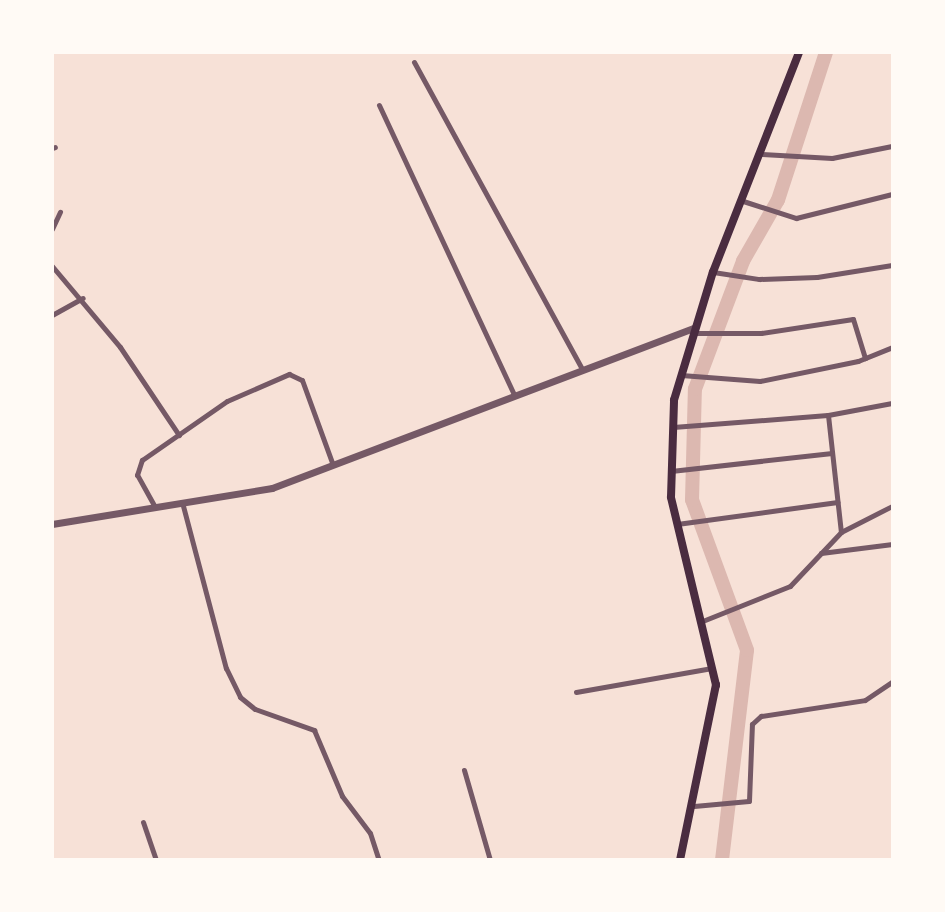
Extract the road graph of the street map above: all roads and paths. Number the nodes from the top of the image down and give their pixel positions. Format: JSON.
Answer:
{"nodes":[{"id":1,"x":799,"y":52,"type":"edge"},
{"id":2,"x":414,"y":62,"type":"dead end"},
{"id":3,"x":379,"y":105,"type":"dead end"},
{"id":4,"x":892,"y":146,"type":"edge"},
{"id":5,"x":762,"y":154,"type":"junction"},
{"id":6,"x":892,"y":194,"type":"edge"},
{"id":7,"x":743,"y":201,"type":"junction"},
{"id":8,"x":60,"y":212,"type":"dead end"},
{"id":9,"x":52,"y":229,"type":"edge"},
{"id":10,"x":892,"y":265,"type":"edge"},
{"id":11,"x":52,"y":266,"type":"edge"},
{"id":12,"x":713,"y":272,"type":"junction"},
{"id":13,"x":83,"y":298,"type":"junction"},
{"id":14,"x":52,"y":315,"type":"edge"},
{"id":15,"x":692,"y":331,"type":"junction"},
{"id":16,"x":892,"y":347,"type":"edge"},
{"id":17,"x":865,"y":358,"type":"junction"},
{"id":18,"x":581,"y":367,"type":"junction"},
{"id":19,"x":680,"y":375,"type":"junction"},
{"id":20,"x":514,"y":395,"type":"junction"},
{"id":21,"x":892,"y":403,"type":"edge"},
{"id":22,"x":828,"y":415,"type":"junction"},
{"id":23,"x":672,"y":427,"type":"junction"},
{"id":24,"x":179,"y":435,"type":"junction"},
{"id":25,"x":832,"y":453,"type":"junction"},
{"id":26,"x":333,"y":465,"type":"junction"},
{"id":27,"x":671,"y":471,"type":"junction"},
{"id":28,"x":183,"y":502,"type":"junction"},
{"id":29,"x":838,"y":502,"type":"junction"},
{"id":30,"x":892,"y":506,"type":"edge"},
{"id":31,"x":155,"y":507,"type":"junction"},
{"id":32,"x":52,"y":524,"type":"edge"},
{"id":33,"x":677,"y":524,"type":"junction"},
{"id":34,"x":841,"y":532,"type":"junction"},
{"id":35,"x":892,"y":544,"type":"edge"},
{"id":36,"x":821,"y":553,"type":"junction"},
{"id":37,"x":700,"y":622,"type":"junction"},
{"id":38,"x":712,"y":668,"type":"junction"},
{"id":39,"x":892,"y":682,"type":"edge"},
{"id":40,"x":576,"y":692,"type":"dead end"},
{"id":41,"x":464,"y":770,"type":"dead end"},
{"id":42,"x":694,"y":806,"type":"junction"},
{"id":43,"x":143,"y":822,"type":"dead end"},
{"id":44,"x":156,"y":860,"type":"edge"},
{"id":45,"x":379,"y":860,"type":"edge"},
{"id":46,"x":490,"y":860,"type":"edge"},
{"id":47,"x":680,"y":860,"type":"edge"}],
"edges":[{"from":1,"to":5,"type":"main road"},
{"from":2,"to":18,"type":"street"},
{"from":3,"to":20,"type":"street"},
{"from":4,"to":5,"type":"street"},
{"from":5,"to":7,"type":"main road"},
{"from":6,"to":7,"type":"street"},
{"from":7,"to":12,"type":"main road"},
{"from":8,"to":9,"type":"street"},
{"from":10,"to":12,"type":"street"},
{"from":11,"to":13,"type":"street"},
{"from":12,"to":15,"type":"main road"},
{"from":13,"to":14,"type":"street"},
{"from":13,"to":24,"type":"street"},
{"from":15,"to":17,"type":"street"},
{"from":15,"to":18,"type":"street"},
{"from":15,"to":19,"type":"main road"},
{"from":16,"to":17,"type":"street"},
{"from":17,"to":19,"type":"street"},
{"from":18,"to":20,"type":"street"},
{"from":19,"to":23,"type":"main road"},
{"from":20,"to":26,"type":"street"},
{"from":21,"to":22,"type":"street"},
{"from":22,"to":23,"type":"street"},
{"from":22,"to":25,"type":"street"},
{"from":23,"to":27,"type":"main road"},
{"from":24,"to":26,"type":"street"},
{"from":24,"to":31,"type":"street"},
{"from":25,"to":27,"type":"street"},
{"from":25,"to":29,"type":"street"},
{"from":26,"to":28,"type":"street"},
{"from":27,"to":33,"type":"main road"},
{"from":28,"to":31,"type":"street"},
{"from":28,"to":45,"type":"street"},
{"from":29,"to":33,"type":"street"},
{"from":29,"to":34,"type":"street"},
{"from":30,"to":34,"type":"street"},
{"from":31,"to":32,"type":"street"},
{"from":33,"to":37,"type":"main road"},
{"from":34,"to":36,"type":"street"},
{"from":35,"to":36,"type":"street"},
{"from":36,"to":37,"type":"street"},
{"from":37,"to":38,"type":"main road"},
{"from":38,"to":40,"type":"street"},
{"from":38,"to":42,"type":"main road"},
{"from":39,"to":42,"type":"street"},
{"from":41,"to":46,"type":"street"},
{"from":42,"to":47,"type":"main road"},
{"from":43,"to":44,"type":"street"}]}
